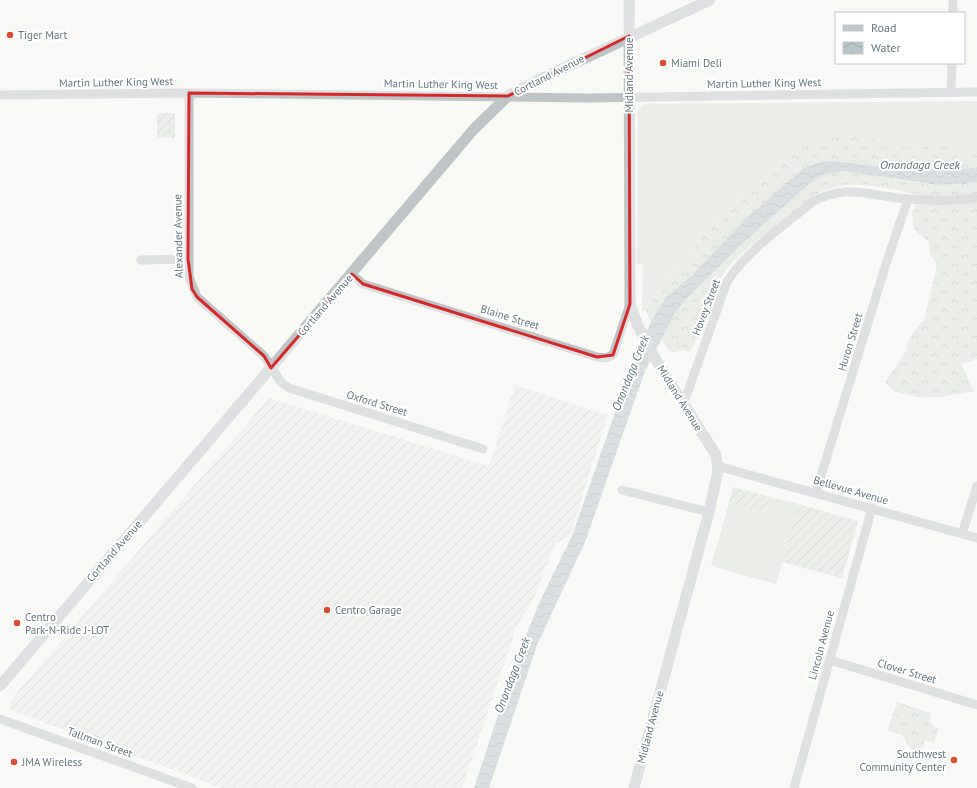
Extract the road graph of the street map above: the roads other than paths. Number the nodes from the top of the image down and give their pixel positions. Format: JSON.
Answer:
{"nodes":[{"id":1,"x":629,"y":0,"type":"edge"},
{"id":2,"x":710,"y":0,"type":"edge"},
{"id":3,"x":953,"y":0,"type":"edge"},
{"id":4,"x":953,"y":12,"type":"edge"},
{"id":5,"x":629,"y":36,"type":"junction"},
{"id":6,"x":952,"y":64,"type":"edge"},
{"id":7,"x":951,"y":92,"type":"junction"},
{"id":8,"x":977,"y":92,"type":"edge"},
{"id":9,"x":189,"y":93,"type":"junction"},
{"id":10,"x":0,"y":95,"type":"edge"},
{"id":11,"x":508,"y":96,"type":"junction"},
{"id":12,"x":629,"y":97,"type":"junction"},
{"id":13,"x":977,"y":198,"type":"edge"},
{"id":14,"x":908,"y":199,"type":"junction"},
{"id":15,"x":188,"y":258,"type":"junction"},
{"id":16,"x":141,"y":260,"type":"dead end"},
{"id":17,"x":352,"y":274,"type":"junction"},
{"id":18,"x":630,"y":304,"type":"junction"},
{"id":19,"x":271,"y":368,"type":"junction"},
{"id":20,"x":684,"y":402,"type":"junction"},
{"id":21,"x":483,"y":449,"type":"dead end"},
{"id":22,"x":717,"y":466,"type":"junction"},
{"id":23,"x":977,"y":486,"type":"edge"},
{"id":24,"x":622,"y":490,"type":"dead end"},
{"id":25,"x":816,"y":492,"type":"junction"},
{"id":26,"x":872,"y":508,"type":"junction"},
{"id":27,"x":709,"y":512,"type":"junction"},
{"id":28,"x":962,"y":534,"type":"junction"},
{"id":29,"x":977,"y":538,"type":"edge"},
{"id":30,"x":830,"y":660,"type":"junction"},
{"id":31,"x":0,"y":686,"type":"edge"},
{"id":32,"x":977,"y":705,"type":"edge"},
{"id":33,"x":0,"y":719,"type":"edge"},
{"id":34,"x":192,"y":788,"type":"edge"},
{"id":35,"x":634,"y":788,"type":"edge"},
{"id":36,"x":794,"y":788,"type":"edge"}],
"edges":[{"from":1,"to":5,"type":"street","name":"Midland Avenue"},
{"from":2,"to":5,"type":"street","name":"Cortland Avenue"},
{"from":3,"to":4,"type":"street"},
{"from":5,"to":11,"type":"street","name":"Cortland Avenue"},
{"from":5,"to":12,"type":"street","name":"Midland Avenue"},
{"from":6,"to":7,"type":"street"},
{"from":7,"to":8,"type":"street","name":"Martin Luther King West"},
{"from":7,"to":12,"type":"street","name":"Martin Luther King West"},
{"from":9,"to":10,"type":"street","name":"Martin Luther King West"},
{"from":9,"to":11,"type":"street","name":"Martin Luther King West"},
{"from":9,"to":15,"type":"street","name":"Alexander Avenue"},
{"from":11,"to":12,"type":"street","name":"Martin Luther King West"},
{"from":11,"to":17,"type":"street","name":"Cortland Avenue"},
{"from":12,"to":18,"type":"street","name":"Midland Avenue"},
{"from":13,"to":14,"type":"street"},
{"from":14,"to":20,"type":"street","name":"Hovey Street"},
{"from":14,"to":25,"type":"street","name":"Huron Street"},
{"from":15,"to":16,"type":"street"},
{"from":15,"to":19,"type":"street","name":"Alexander Avenue"},
{"from":17,"to":18,"type":"street","name":"Blaine Street"},
{"from":17,"to":19,"type":"street","name":"Cortland Avenue"},
{"from":18,"to":20,"type":"street","name":"Midland Avenue"},
{"from":19,"to":21,"type":"street","name":"Oxford Street"},
{"from":19,"to":31,"type":"street","name":"Cortland Avenue"},
{"from":20,"to":22,"type":"street","name":"Midland Avenue"},
{"from":22,"to":25,"type":"street","name":"Bellevue Avenue"},
{"from":22,"to":27,"type":"street","name":"Midland Avenue"},
{"from":23,"to":28,"type":"street"},
{"from":24,"to":27,"type":"street"},
{"from":25,"to":26,"type":"street","name":"Bellevue Avenue"},
{"from":26,"to":28,"type":"street","name":"Bellevue Avenue"},
{"from":26,"to":30,"type":"street","name":"Lincoln Avenue"},
{"from":27,"to":35,"type":"street","name":"Midland Avenue"},
{"from":28,"to":29,"type":"street","name":"Bellevue Avenue"},
{"from":30,"to":32,"type":"street","name":"Clover Street"},
{"from":30,"to":36,"type":"street","name":"Lincoln Avenue"},
{"from":33,"to":34,"type":"street","name":"Tallman Street"}]}
